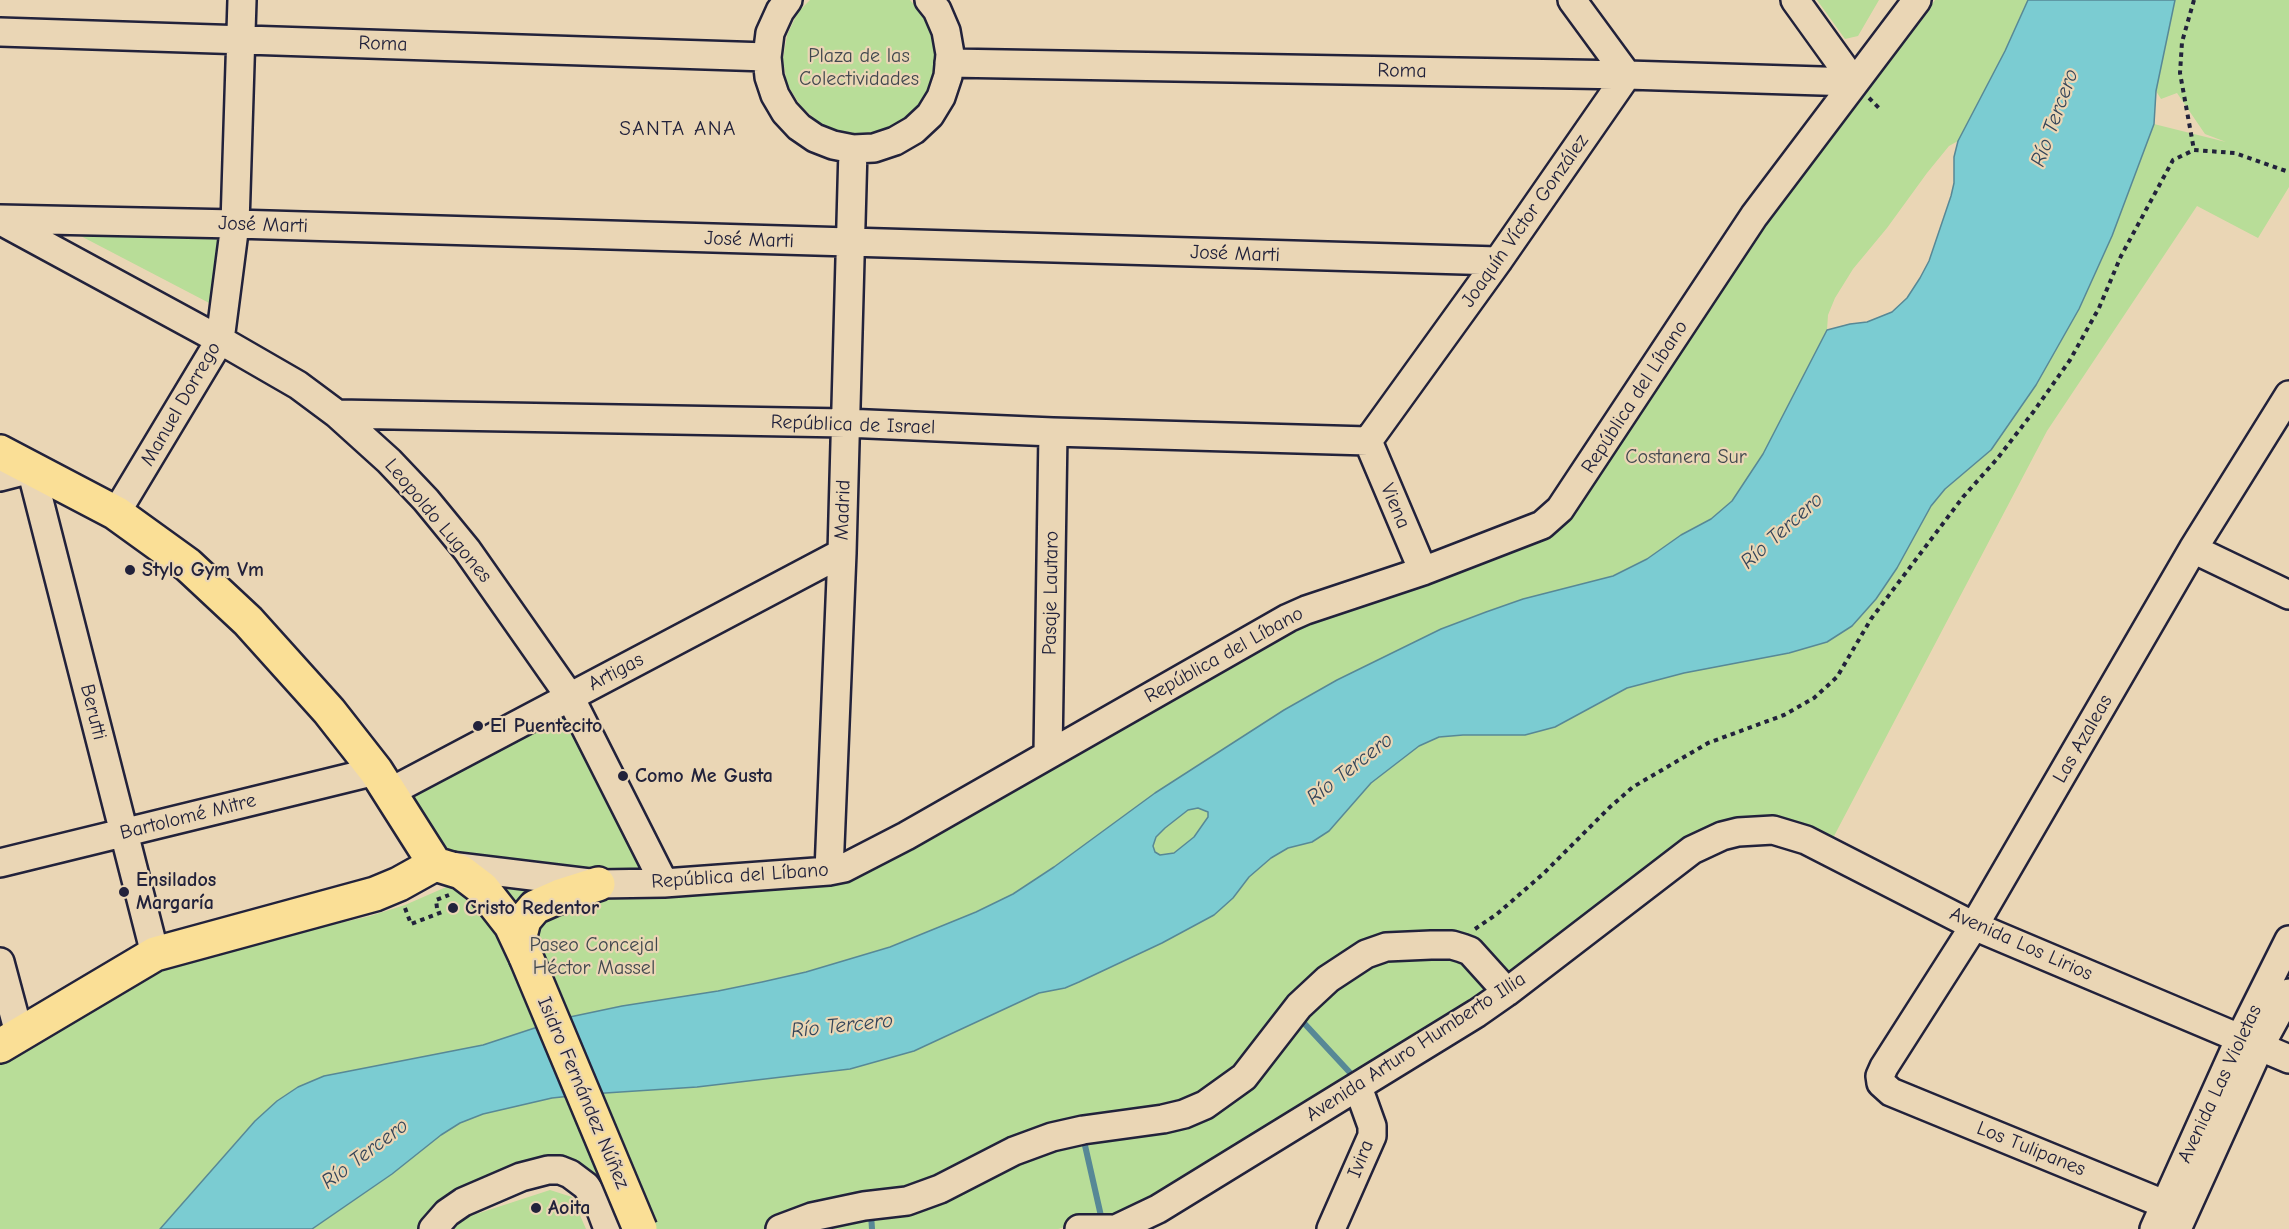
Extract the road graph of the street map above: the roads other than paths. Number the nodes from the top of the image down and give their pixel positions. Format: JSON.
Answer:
{"nodes":[{"id":1,"x":242,"y":0,"type":"edge"},
{"id":2,"x":788,"y":0,"type":"edge"},
{"id":3,"x":929,"y":0,"type":"edge"},
{"id":4,"x":1572,"y":0,"type":"edge"},
{"id":5,"x":1796,"y":0,"type":"edge"},
{"id":6,"x":1917,"y":0,"type":"edge"},
{"id":7,"x":0,"y":32,"type":"edge"},
{"id":8,"x":239,"y":39,"type":"junction"},
{"id":9,"x":767,"y":57,"type":"junction"},
{"id":10,"x":950,"y":63,"type":"junction"},
{"id":11,"x":1627,"y":75,"type":"junction"},
{"id":12,"x":1854,"y":82,"type":"junction"},
{"id":13,"x":852,"y":149,"type":"junction"},
{"id":14,"x":0,"y":220,"type":"edge"},
{"id":15,"x":235,"y":224,"type":"junction"},
{"id":16,"x":850,"y":243,"type":"junction"},
{"id":17,"x":1498,"y":261,"type":"junction"},
{"id":18,"x":220,"y":340,"type":"junction"},
{"id":19,"x":2289,"y":395,"type":"edge"},
{"id":20,"x":337,"y":414,"type":"junction"},
{"id":21,"x":845,"y":423,"type":"junction"},
{"id":22,"x":1053,"y":432,"type":"junction"},
{"id":23,"x":1368,"y":441,"type":"junction"},
{"id":24,"x":0,"y":452,"type":"edge"},
{"id":25,"x":15,"y":473,"type":"edge"},
{"id":26,"x":116,"y":513,"type":"junction"},
{"id":27,"x":2193,"y":549,"type":"junction"},
{"id":28,"x":842,"y":552,"type":"junction"},
{"id":29,"x":1423,"y":571,"type":"junction"},
{"id":30,"x":2289,"y":596,"type":"edge"},
{"id":31,"x":570,"y":697,"type":"junction"},
{"id":32,"x":1048,"y":753,"type":"junction"},
{"id":33,"x":383,"y":781,"type":"junction"},
{"id":34,"x":124,"y":832,"type":"junction"},
{"id":35,"x":1806,"y":840,"type":"joint"},
{"id":36,"x":0,"y":863,"type":"edge"},
{"id":37,"x":435,"y":864,"type":"junction"},
{"id":38,"x":828,"y":871,"type":"junction"},
{"id":39,"x":664,"y":883,"type":"junction"},
{"id":40,"x":598,"y":884,"type":"junction"},
{"id":41,"x":1974,"y":926,"type":"junction"},
{"id":42,"x":2289,"y":940,"type":"edge"},
{"id":43,"x":522,"y":949,"type":"junction"},
{"id":44,"x":155,"y":954,"type":"junction"},
{"id":45,"x":0,"y":962,"type":"edge"},
{"id":46,"x":1507,"y":993,"type":"junction"},
{"id":47,"x":2289,"y":993,"type":"edge"},
{"id":48,"x":2265,"y":1037,"type":"edge"},
{"id":49,"x":10,"y":1039,"type":"edge"},
{"id":50,"x":2289,"y":1059,"type":"edge"},
{"id":51,"x":1881,"y":1083,"type":"joint"},
{"id":52,"x":1358,"y":1087,"type":"junction"},
{"id":53,"x":2175,"y":1214,"type":"edge"},
{"id":54,"x":433,"y":1229,"type":"edge"},
{"id":55,"x":608,"y":1229,"type":"edge"},
{"id":56,"x":640,"y":1229,"type":"edge"},
{"id":57,"x":780,"y":1229,"type":"edge"},
{"id":58,"x":1079,"y":1229,"type":"edge"},
{"id":59,"x":1112,"y":1229,"type":"edge"},
{"id":60,"x":1116,"y":1229,"type":"edge"},
{"id":61,"x":1331,"y":1229,"type":"edge"},
{"id":62,"x":2154,"y":1229,"type":"edge"}],
"edges":[{"from":1,"to":8,"type":"street","name":"Manuel Dorrego"},
{"from":2,"to":9,"type":"street"},
{"from":3,"to":10,"type":"street"},
{"from":4,"to":11,"type":"street"},
{"from":5,"to":12,"type":"street"},
{"from":6,"to":12,"type":"street","name":"República del Líbano"},
{"from":7,"to":8,"type":"street","name":"Roma"},
{"from":8,"to":9,"type":"street","name":"Roma"},
{"from":8,"to":15,"type":"street","name":"Manuel Dorrego"},
{"from":9,"to":13,"type":"street"},
{"from":10,"to":11,"type":"street","name":"Roma"},
{"from":10,"to":13,"type":"street"},
{"from":11,"to":12,"type":"street","name":"Roma"},
{"from":11,"to":17,"type":"street","name":"Joaquín Víctor González"},
{"from":12,"to":29,"type":"street","name":"República del Líbano"},
{"from":13,"to":16,"type":"street","name":"Madrid"},
{"from":14,"to":15,"type":"street","name":"José Marti"},
{"from":14,"to":18,"type":"street","name":"Leopoldo Lugones"},
{"from":15,"to":16,"type":"street","name":"José Marti"},
{"from":15,"to":18,"type":"street","name":"Manuel Dorrego"},
{"from":16,"to":17,"type":"street","name":"José Marti"},
{"from":16,"to":21,"type":"street","name":"Madrid"},
{"from":17,"to":23,"type":"street","name":"Joaquín Víctor González"},
{"from":18,"to":20,"type":"street","name":"Leopoldo Lugones"},
{"from":18,"to":26,"type":"street","name":"Manuel Dorrego"},
{"from":19,"to":27,"type":"street","name":"Las Azaleas"},
{"from":20,"to":21,"type":"street","name":"República de Israel"},
{"from":20,"to":31,"type":"street","name":"Leopoldo Lugones"},
{"from":21,"to":22,"type":"street","name":"República de Israel"},
{"from":21,"to":28,"type":"street","name":"Madrid"},
{"from":22,"to":23,"type":"street","name":"República de Israel"},
{"from":22,"to":32,"type":"street","name":"Pasaje Lautaro"},
{"from":23,"to":29,"type":"street","name":"Viena"},
{"from":24,"to":25,"type":"main road"},
{"from":25,"to":26,"type":"main road"},
{"from":25,"to":34,"type":"street","name":"Berutti"},
{"from":26,"to":33,"type":"main road"},
{"from":27,"to":30,"type":"street"},
{"from":27,"to":41,"type":"street","name":"Las Azaleas"},
{"from":28,"to":31,"type":"street","name":"Artigas"},
{"from":28,"to":38,"type":"street","name":"Madrid"},
{"from":29,"to":32,"type":"street","name":"República del Líbano"},
{"from":31,"to":33,"type":"street","name":"Artigas"},
{"from":31,"to":39,"type":"street","name":"Leopoldo Lugones"},
{"from":32,"to":38,"type":"street","name":"República del Líbano"},
{"from":33,"to":34,"type":"street","name":"Bartolomé Mitre"},
{"from":33,"to":37,"type":"main road"},
{"from":34,"to":36,"type":"street","name":"Bartolomé Mitre"},
{"from":34,"to":44,"type":"street","name":"Berutti"},
{"from":35,"to":41,"type":"street","name":"Avenida Los Lirios"},
{"from":35,"to":46,"type":"street","name":"Avenida Arturo Humberto Illia"},
{"from":37,"to":40,"type":"street","name":"República del Líbano"},
{"from":37,"to":43,"type":"main road","name":"Isidro Fernández Núñez"},
{"from":37,"to":44,"type":"main road"},
{"from":38,"to":39,"type":"street","name":"República del Líbano"},
{"from":39,"to":40,"type":"street","name":"República del Líbano"},
{"from":40,"to":43,"type":"main road"},
{"from":41,"to":48,"type":"street","name":"Avenida Los Lirios"},
{"from":41,"to":51,"type":"street","name":"Las Azaleas"},
{"from":42,"to":48,"type":"street","name":"Avenida Las Violetas"},
{"from":43,"to":56,"type":"main road","name":"Isidro Fernández Núñez","bridge":true},
{"from":44,"to":49,"type":"main road"},
{"from":45,"to":49,"type":"street"},
{"from":46,"to":52,"type":"street","name":"Avenida Arturo Humberto Illia"},
{"from":46,"to":57,"type":"street"},
{"from":47,"to":48,"type":"street","name":"Avenida Las Violetas"},
{"from":48,"to":50,"type":"street","name":"Avenida Los Lirios"},
{"from":48,"to":53,"type":"street","name":"Avenida Las Violetas"},
{"from":51,"to":53,"type":"street","name":"Los Tulipanes"},
{"from":52,"to":60,"type":"street","name":"Avenida Arturo Humberto Illia"},
{"from":52,"to":61,"type":"street","name":"Ivira"},
{"from":53,"to":62,"type":"street","name":"Avenida Las Violetas"},
{"from":54,"to":55,"type":"street"},
{"from":58,"to":59,"type":"street"}]}
